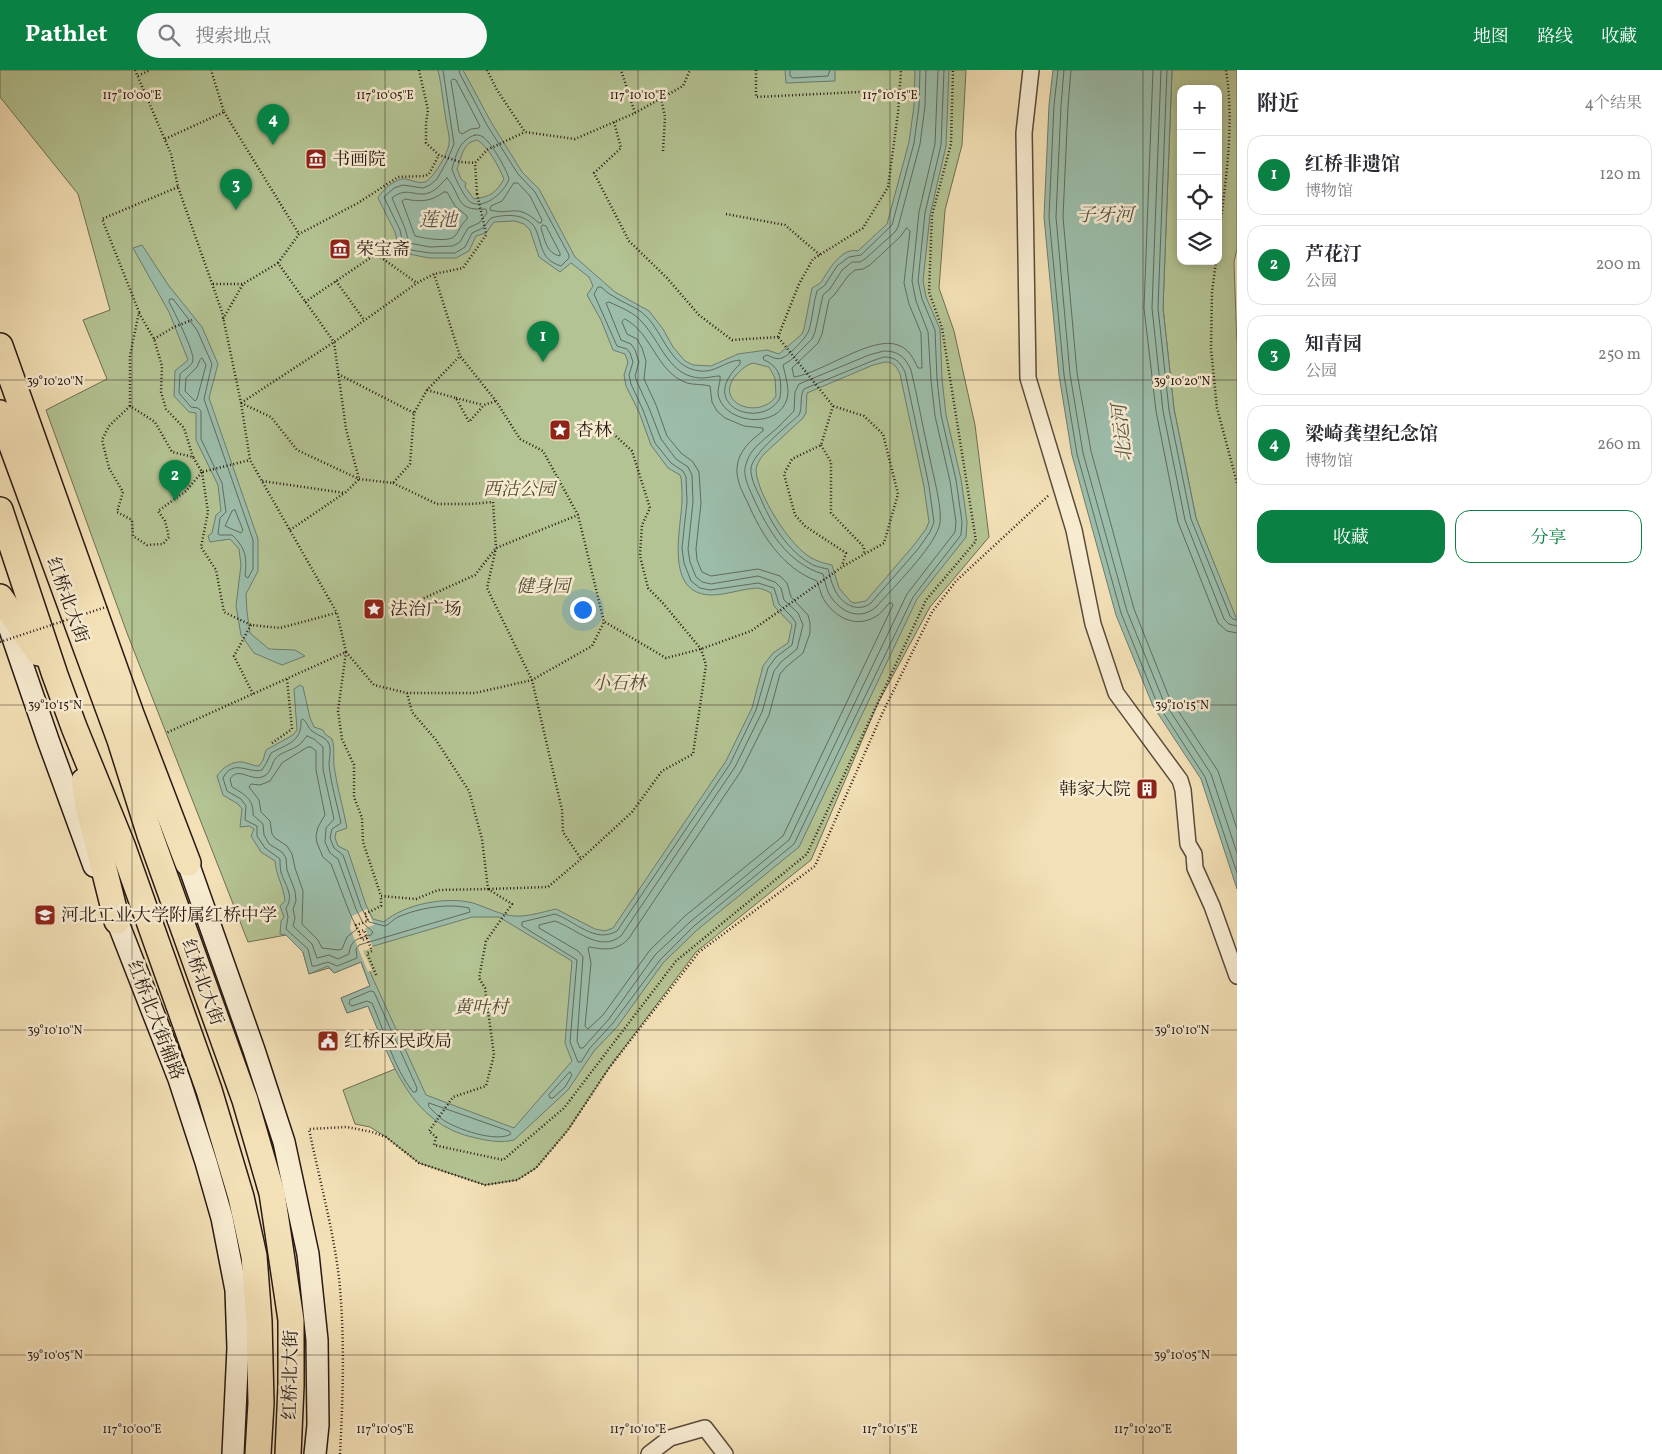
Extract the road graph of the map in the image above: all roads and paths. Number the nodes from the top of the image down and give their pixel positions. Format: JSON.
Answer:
{"nodes":[{"id":1,"x":135,"y":70,"type":"edge"},
{"id":2,"x":150,"y":70,"type":"edge"},
{"id":3,"x":211,"y":70,"type":"edge"},
{"id":4,"x":419,"y":70,"type":"edge"},
{"id":5,"x":486,"y":70,"type":"edge"},
{"id":6,"x":621,"y":70,"type":"edge"},
{"id":7,"x":690,"y":70,"type":"edge"},
{"id":8,"x":756,"y":70,"type":"edge"},
{"id":9,"x":901,"y":70,"type":"edge"},
{"id":10,"x":953,"y":70,"type":"edge"},
{"id":11,"x":1031,"y":70,"type":"edge"},
{"id":12,"x":1226,"y":70,"type":"edge"},
{"id":13,"x":138,"y":77,"type":"junction"},
{"id":14,"x":900,"y":90,"type":"junction"},
{"id":15,"x":661,"y":98,"type":"junction"},
{"id":16,"x":224,"y":112,"type":"junction"},
{"id":17,"x":635,"y":113,"type":"junction"},
{"id":18,"x":614,"y":122,"type":"junction"},
{"id":19,"x":525,"y":132,"type":"junction"},
{"id":20,"x":165,"y":139,"type":"junction"},
{"id":21,"x":662,"y":151,"type":"dead end"},
{"id":22,"x":439,"y":155,"type":"junction"},
{"id":23,"x":475,"y":163,"type":"junction"},
{"id":24,"x":178,"y":187,"type":"junction"},
{"id":25,"x":726,"y":214,"type":"dead end"},
{"id":26,"x":1221,"y":220,"type":"edge"},
{"id":27,"x":299,"y":234,"type":"junction"},
{"id":28,"x":820,"y":255,"type":"junction"},
{"id":29,"x":278,"y":263,"type":"junction"},
{"id":30,"x":1215,"y":265,"type":"edge"},
{"id":31,"x":434,"y":274,"type":"junction"},
{"id":32,"x":336,"y":281,"type":"junction"},
{"id":33,"x":417,"y":283,"type":"junction"},
{"id":34,"x":213,"y":284,"type":"junction"},
{"id":35,"x":243,"y":284,"type":"junction"},
{"id":36,"x":305,"y":302,"type":"junction"},
{"id":37,"x":138,"y":312,"type":"junction"},
{"id":38,"x":223,"y":319,"type":"junction"},
{"id":39,"x":192,"y":320,"type":"dead end"},
{"id":40,"x":364,"y":320,"type":"junction"},
{"id":41,"x":778,"y":337,"type":"junction"},
{"id":42,"x":154,"y":339,"type":"junction"},
{"id":43,"x":334,"y":342,"type":"junction"},
{"id":44,"x":0,"y":346,"type":"edge"},
{"id":45,"x":460,"y":356,"type":"junction"},
{"id":46,"x":338,"y":374,"type":"junction"},
{"id":47,"x":427,"y":390,"type":"junction"},
{"id":48,"x":456,"y":398,"type":"junction"},
{"id":49,"x":496,"y":401,"type":"junction"},
{"id":50,"x":241,"y":403,"type":"junction"},
{"id":51,"x":484,"y":405,"type":"junction"},
{"id":52,"x":130,"y":406,"type":"junction"},
{"id":53,"x":833,"y":406,"type":"junction"},
{"id":54,"x":0,"y":413,"type":"edge"},
{"id":55,"x":414,"y":413,"type":"junction"},
{"id":56,"x":607,"y":428,"type":"dead end"},
{"id":57,"x":821,"y":445,"type":"junction"},
{"id":58,"x":193,"y":457,"type":"junction"},
{"id":59,"x":250,"y":460,"type":"junction"},
{"id":60,"x":202,"y":472,"type":"junction"},
{"id":61,"x":360,"y":480,"type":"junction"},
{"id":62,"x":262,"y":481,"type":"junction"},
{"id":63,"x":393,"y":483,"type":"junction"},
{"id":64,"x":1237,"y":483,"type":"edge"},
{"id":65,"x":1061,"y":484,"type":"junction"},
{"id":66,"x":345,"y":493,"type":"junction"},
{"id":67,"x":0,"y":510,"type":"edge"},
{"id":68,"x":578,"y":516,"type":"junction"},
{"id":69,"x":290,"y":530,"type":"junction"},
{"id":70,"x":496,"y":548,"type":"junction"},
{"id":71,"x":864,"y":555,"type":"junction"},
{"id":72,"x":842,"y":567,"type":"junction"},
{"id":73,"x":0,"y":597,"type":"edge"},
{"id":74,"x":0,"y":602,"type":"edge"},
{"id":75,"x":411,"y":604,"type":"dead end"},
{"id":76,"x":109,"y":606,"type":"dead end"},
{"id":77,"x":336,"y":613,"type":"junction"},
{"id":78,"x":604,"y":622,"type":"junction"},
{"id":79,"x":251,"y":625,"type":"junction"},
{"id":80,"x":0,"y":642,"type":"edge"},
{"id":81,"x":701,"y":649,"type":"junction"},
{"id":82,"x":346,"y":652,"type":"junction"},
{"id":83,"x":55,"y":675,"type":"junction"},
{"id":84,"x":287,"y":679,"type":"junction"},
{"id":85,"x":532,"y":680,"type":"junction"},
{"id":86,"x":407,"y":693,"type":"junction"},
{"id":87,"x":253,"y":694,"type":"junction"},
{"id":88,"x":74,"y":727,"type":"junction"},
{"id":89,"x":166,"y":733,"type":"dead end"},
{"id":90,"x":120,"y":740,"type":"junction"},
{"id":91,"x":272,"y":743,"type":"dead end"},
{"id":92,"x":581,"y":860,"type":"junction"},
{"id":93,"x":188,"y":863,"type":"junction"},
{"id":94,"x":488,"y":889,"type":"junction"},
{"id":95,"x":381,"y":896,"type":"junction"},
{"id":96,"x":117,"y":921,"type":"junction"},
{"id":97,"x":359,"y":932,"type":"junction"},
{"id":98,"x":367,"y":938,"type":"junction"},
{"id":99,"x":1237,"y":976,"type":"edge"},
{"id":100,"x":377,"y":977,"type":"dead end"},
{"id":101,"x":232,"y":1454,"type":"edge"},
{"id":102,"x":258,"y":1454,"type":"edge"},
{"id":103,"x":288,"y":1454,"type":"edge"},
{"id":104,"x":315,"y":1454,"type":"edge"},
{"id":105,"x":340,"y":1454,"type":"edge"},
{"id":106,"x":649,"y":1454,"type":"edge"},
{"id":107,"x":725,"y":1454,"type":"edge"}],
"edges":[{"from":1,"to":13,"type":"path"},
{"from":2,"to":13,"type":"path"},
{"from":3,"to":16,"type":"path"},
{"from":4,"to":22,"type":"path"},
{"from":5,"to":19,"type":"path"},
{"from":6,"to":17,"type":"path"},
{"from":7,"to":15,"type":"path"},
{"from":8,"to":14,"type":"path"},
{"from":9,"to":14,"type":"path"},
{"from":10,"to":94,"type":"path"},
{"from":11,"to":65,"type":"street"},
{"from":12,"to":26,"type":"path"},
{"from":13,"to":20,"type":"path"},
{"from":14,"to":28,"type":"path"},
{"from":15,"to":17,"type":"path"},
{"from":15,"to":21,"type":"path"},
{"from":16,"to":20,"type":"path"},
{"from":16,"to":27,"type":"path"},
{"from":17,"to":18,"type":"path"},
{"from":18,"to":19,"type":"path"},
{"from":18,"to":41,"type":"path"},
{"from":19,"to":23,"type":"path"},
{"from":20,"to":24,"type":"path"},
{"from":22,"to":23,"type":"path"},
{"from":22,"to":27,"type":"path"},
{"from":23,"to":31,"type":"path","bridge":true},
{"from":24,"to":34,"type":"path"},
{"from":24,"to":37,"type":"path"},
{"from":25,"to":28,"type":"path"},
{"from":27,"to":29,"type":"path"},
{"from":28,"to":41,"type":"path"},
{"from":29,"to":35,"type":"path"},
{"from":29,"to":36,"type":"path"},
{"from":30,"to":64,"type":"path"},
{"from":31,"to":33,"type":"path"},
{"from":31,"to":45,"type":"path"},
{"from":32,"to":33,"type":"path"},
{"from":32,"to":36,"type":"path"},
{"from":32,"to":40,"type":"path"},
{"from":33,"to":40,"type":"path"},
{"from":34,"to":35,"type":"path"},
{"from":34,"to":38,"type":"path"},
{"from":35,"to":38,"type":"path"},
{"from":36,"to":43,"type":"path"},
{"from":37,"to":42,"type":"path"},
{"from":37,"to":52,"type":"path"},
{"from":38,"to":50,"type":"path"},
{"from":39,"to":42,"type":"path"},
{"from":40,"to":43,"type":"path"},
{"from":41,"to":53,"type":"path"},
{"from":42,"to":58,"type":"path"},
{"from":43,"to":46,"type":"path"},
{"from":43,"to":50,"type":"path"},
{"from":44,"to":93,"type":"main road"},
{"from":45,"to":47,"type":"path"},
{"from":45,"to":49,"type":"path"},
{"from":46,"to":55,"type":"path"},
{"from":46,"to":61,"type":"path"},
{"from":47,"to":48,"type":"path"},
{"from":47,"to":55,"type":"path"},
{"from":48,"to":51,"type":"path"},
{"from":48,"to":51,"type":"path"},
{"from":49,"to":51,"type":"path"},
{"from":49,"to":68,"type":"path"},
{"from":50,"to":59,"type":"path"},
{"from":50,"to":61,"type":"path"},
{"from":52,"to":58,"type":"path"},
{"from":52,"to":60,"type":"path"},
{"from":53,"to":57,"type":"path"},
{"from":53,"to":71,"type":"path"},
{"from":54,"to":90,"type":"main road","name":"红桥北大街"},
{"from":55,"to":63,"type":"path"},
{"from":56,"to":81,"type":"path"},
{"from":57,"to":71,"type":"path"},
{"from":57,"to":72,"type":"path"},
{"from":58,"to":60,"type":"path"},
{"from":59,"to":60,"type":"path"},
{"from":59,"to":62,"type":"path"},
{"from":60,"to":79,"type":"path"},
{"from":61,"to":63,"type":"path"},
{"from":61,"to":66,"type":"path"},
{"from":62,"to":66,"type":"path"},
{"from":62,"to":69,"type":"path"},
{"from":63,"to":70,"type":"path"},
{"from":65,"to":99,"type":"street"},
{"from":65,"to":105,"type":"path"},
{"from":66,"to":69,"type":"path"},
{"from":67,"to":83,"type":"main road","name":"红桥北大街"},
{"from":68,"to":70,"type":"path"},
{"from":68,"to":78,"type":"path"},
{"from":69,"to":77,"type":"path"},
{"from":70,"to":75,"type":"path"},
{"from":70,"to":85,"type":"path"},
{"from":71,"to":72,"type":"path"},
{"from":72,"to":81,"type":"path"},
{"from":73,"to":83,"type":"main road"},
{"from":74,"to":96,"type":"main road","name":"红桥北大街辅路"},
{"from":76,"to":80,"type":"path","bridge":true},
{"from":77,"to":79,"type":"path"},
{"from":77,"to":82,"type":"path"},
{"from":78,"to":81,"type":"path"},
{"from":78,"to":85,"type":"path"},
{"from":79,"to":87,"type":"path"},
{"from":81,"to":92,"type":"path"},
{"from":82,"to":84,"type":"path"},
{"from":82,"to":86,"type":"path"},
{"from":82,"to":95,"type":"path"},
{"from":83,"to":88,"type":"main road","name":"红桥北大街"},
{"from":84,"to":87,"type":"path"},
{"from":84,"to":91,"type":"path"},
{"from":85,"to":86,"type":"path"},
{"from":85,"to":92,"type":"path"},
{"from":86,"to":94,"type":"path"},
{"from":87,"to":89,"type":"path"},
{"from":88,"to":96,"type":"main road"},
{"from":88,"to":102,"type":"main road","name":"红桥北大街"},
{"from":90,"to":93,"type":"main road"},
{"from":90,"to":103,"type":"main road","name":"红桥北大街"},
{"from":92,"to":94,"type":"path"},
{"from":93,"to":104,"type":"main road"},
{"from":94,"to":95,"type":"path"},
{"from":95,"to":97,"type":"path"},
{"from":96,"to":101,"type":"main road","name":"红桥北大街辅路"},
{"from":97,"to":98,"type":"path"},
{"from":97,"to":98,"type":"path"},
{"from":98,"to":100,"type":"path"},
{"from":106,"to":107,"type":"street"}]}
